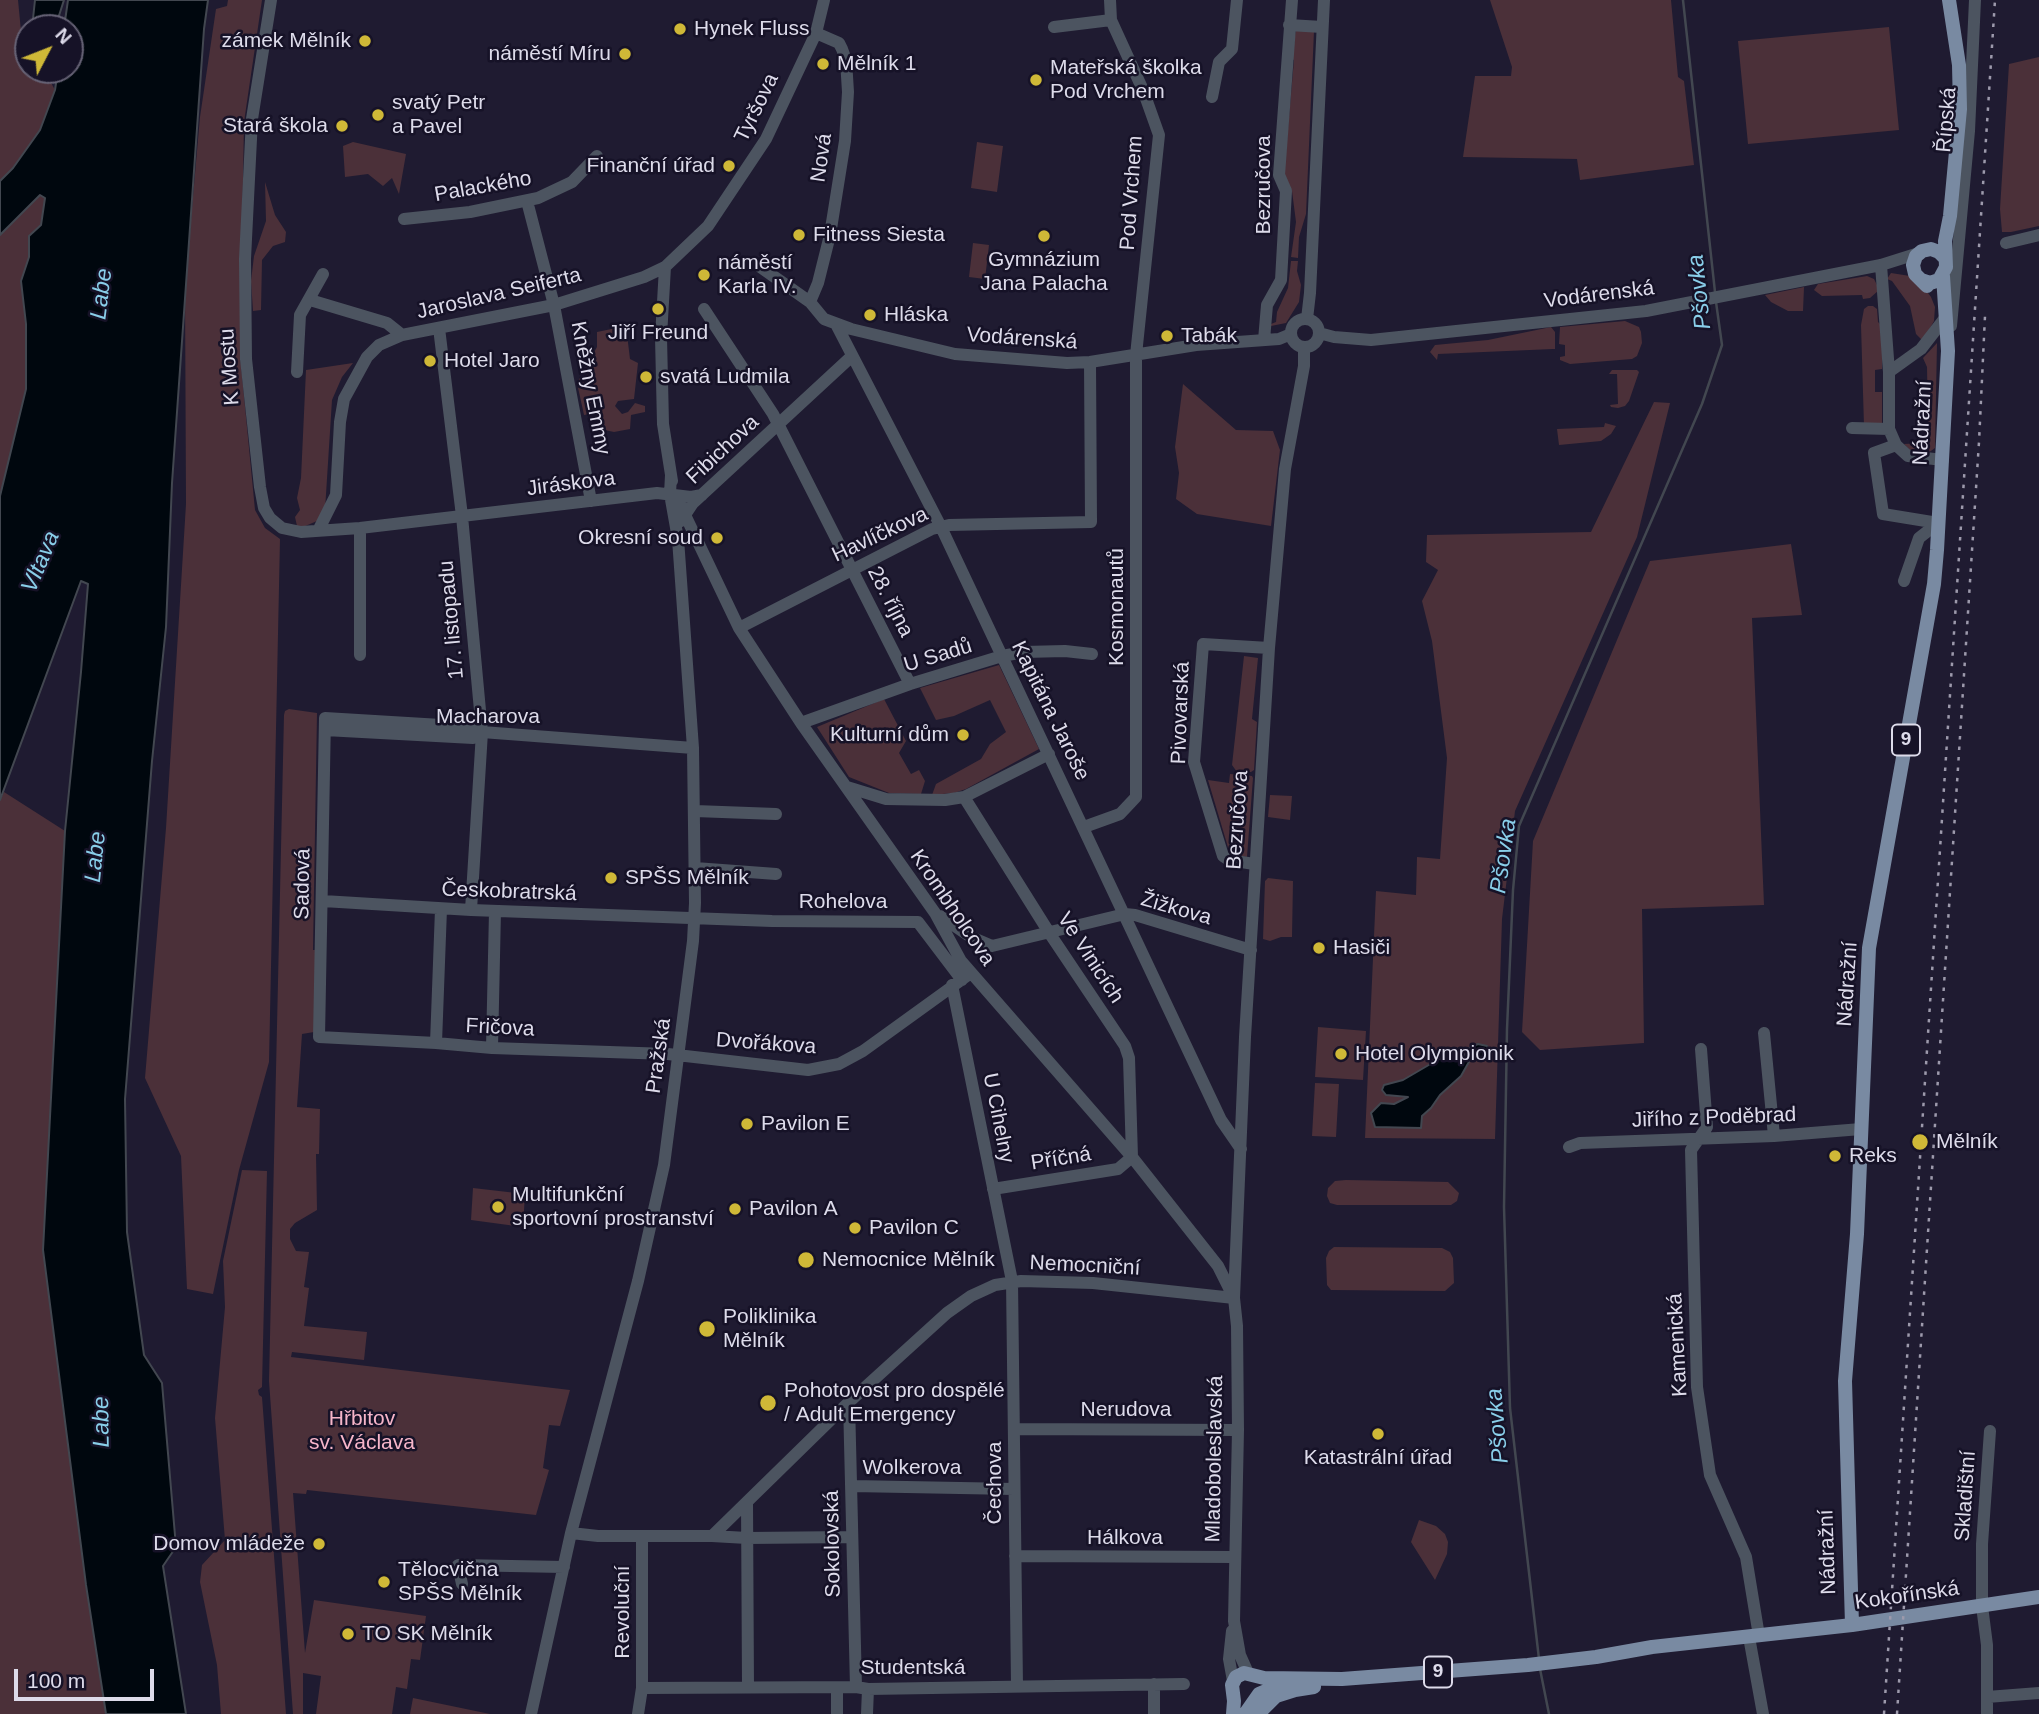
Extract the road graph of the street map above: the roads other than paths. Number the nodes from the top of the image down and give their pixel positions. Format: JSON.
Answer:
{"nodes":[{"id":1,"x":271,"y":0,"type":"edge"},
{"id":2,"x":824,"y":0,"type":"edge"},
{"id":3,"x":1110,"y":0,"type":"edge"},
{"id":4,"x":1237,"y":0,"type":"edge"},
{"id":5,"x":1292,"y":0,"type":"edge"},
{"id":6,"x":1324,"y":0,"type":"edge"},
{"id":7,"x":1949,"y":0,"type":"edge"},
{"id":8,"x":1975,"y":0,"type":"edge"},
{"id":9,"x":1111,"y":20,"type":"junction"},
{"id":10,"x":1289,"y":25,"type":"junction"},
{"id":11,"x":1054,"y":27,"type":"dead end"},
{"id":12,"x":1322,"y":27,"type":"junction"},
{"id":13,"x":816,"y":33,"type":"junction"},
{"id":14,"x":1972,"y":42,"type":"junction"},
{"id":15,"x":1212,"y":97,"type":"dead end"},
{"id":16,"x":1960,"y":98,"type":"junction"},
{"id":17,"x":597,"y":156,"type":"dead end"},
{"id":18,"x":1951,"y":199,"type":"junction"},
{"id":19,"x":527,"y":201,"type":"junction"},
{"id":20,"x":404,"y":219,"type":"dead end"},
{"id":21,"x":2039,"y":235,"type":"edge"},
{"id":22,"x":2006,"y":243,"type":"dead end"},
{"id":23,"x":1957,"y":244,"type":"joint"},
{"id":24,"x":1923,"y":251,"type":"junction"},
{"id":25,"x":1945,"y":258,"type":"junction"},
{"id":26,"x":1881,"y":265,"type":"junction"},
{"id":27,"x":759,"y":266,"type":"dead end"},
{"id":28,"x":665,"y":267,"type":"junction"},
{"id":29,"x":323,"y":274,"type":"dead end"},
{"id":30,"x":1943,"y":276,"type":"junction"},
{"id":31,"x":1919,"y":279,"type":"junction"},
{"id":32,"x":310,"y":300,"type":"junction"},
{"id":33,"x":810,"y":302,"type":"junction"},
{"id":34,"x":554,"y":305,"type":"junction"},
{"id":35,"x":704,"y":309,"type":"dead end"},
{"id":36,"x":1945,"y":318,"type":"junction"},
{"id":37,"x":1307,"y":319,"type":"junction"},
{"id":38,"x":836,"y":324,"type":"junction"},
{"id":39,"x":439,"y":328,"type":"junction"},
{"id":40,"x":1320,"y":333,"type":"junction"},
{"id":41,"x":1292,"y":334,"type":"junction"},
{"id":42,"x":402,"y":335,"type":"junction"},
{"id":43,"x":1265,"y":340,"type":"junction"},
{"id":44,"x":1304,"y":347,"type":"junction"},
{"id":45,"x":1948,"y":351,"type":"junction"},
{"id":46,"x":1136,"y":355,"type":"junction"},
{"id":47,"x":852,"y":357,"type":"junction"},
{"id":48,"x":1090,"y":362,"type":"junction"},
{"id":49,"x":297,"y":372,"type":"dead end"},
{"id":50,"x":1889,"y":372,"type":"junction"},
{"id":51,"x":779,"y":425,"type":"junction"},
{"id":52,"x":1852,"y":428,"type":"dead end"},
{"id":53,"x":1889,"y":429,"type":"junction"},
{"id":54,"x":1896,"y":445,"type":"junction"},
{"id":55,"x":1943,"y":460,"type":"junction"},
{"id":56,"x":675,"y":488,"type":"junction"},
{"id":57,"x":702,"y":495,"type":"junction"},
{"id":58,"x":592,"y":501,"type":"junction"},
{"id":59,"x":462,"y":516,"type":"junction"},
{"id":60,"x":683,"y":516,"type":"junction"},
{"id":61,"x":1938,"y":523,"type":"junction"},
{"id":62,"x":940,"y":527,"type":"junction"},
{"id":63,"x":360,"y":528,"type":"junction"},
{"id":64,"x":319,"y":529,"type":"junction"},
{"id":65,"x":678,"y":545,"type":"junction"},
{"id":66,"x":700,"y":546,"type":"junction"},
{"id":67,"x":852,"y":568,"type":"junction"},
{"id":68,"x":1904,"y":581,"type":"dead end"},
{"id":69,"x":739,"y":628,"type":"junction"},
{"id":70,"x":1269,"y":648,"type":"junction"},
{"id":71,"x":1092,"y":654,"type":"dead end"},
{"id":72,"x":360,"y":655,"type":"dead end"},
{"id":73,"x":1002,"y":656,"type":"junction"},
{"id":74,"x":910,"y":684,"type":"junction"},
{"id":75,"x":801,"y":723,"type":"junction"},
{"id":76,"x":325,"y":724,"type":"joint"},
{"id":77,"x":482,"y":732,"type":"junction"},
{"id":78,"x":693,"y":748,"type":"junction"},
{"id":79,"x":1049,"y":754,"type":"junction"},
{"id":80,"x":848,"y":789,"type":"junction"},
{"id":81,"x":964,"y":797,"type":"junction"},
{"id":82,"x":695,"y":811,"type":"junction"},
{"id":83,"x":776,"y":814,"type":"dead end"},
{"id":84,"x":1084,"y":827,"type":"junction"},
{"id":85,"x":1254,"y":864,"type":"junction"},
{"id":86,"x":695,"y":868,"type":"junction"},
{"id":87,"x":776,"y":874,"type":"dead end"},
{"id":88,"x":323,"y":901,"type":"junction"},
{"id":89,"x":440,"y":909,"type":"junction"},
{"id":90,"x":471,"y":911,"type":"junction"},
{"id":91,"x":495,"y":911,"type":"junction"},
{"id":92,"x":935,"y":913,"type":"junction"},
{"id":93,"x":1125,"y":914,"type":"junction"},
{"id":94,"x":695,"y":918,"type":"junction"},
{"id":95,"x":1050,"y":933,"type":"junction"},
{"id":96,"x":1251,"y":950,"type":"junction"},
{"id":97,"x":961,"y":979,"type":"junction"},
{"id":98,"x":1764,"y":1033,"type":"dead end"},
{"id":99,"x":319,"y":1037,"type":"joint"},
{"id":100,"x":436,"y":1042,"type":"junction"},
{"id":101,"x":492,"y":1048,"type":"junction"},
{"id":102,"x":1701,"y":1049,"type":"dead end"},
{"id":103,"x":678,"y":1055,"type":"junction"},
{"id":104,"x":1861,"y":1129,"type":"junction"},
{"id":105,"x":1774,"y":1136,"type":"junction"},
{"id":106,"x":1699,"y":1138,"type":"junction"},
{"id":107,"x":1569,"y":1147,"type":"dead end"},
{"id":108,"x":1241,"y":1149,"type":"junction"},
{"id":109,"x":1132,"y":1157,"type":"junction"},
{"id":110,"x":993,"y":1189,"type":"junction"},
{"id":111,"x":1012,"y":1281,"type":"junction"},
{"id":112,"x":1234,"y":1298,"type":"junction"},
{"id":113,"x":849,"y":1402,"type":"junction"},
{"id":114,"x":1014,"y":1429,"type":"junction"},
{"id":115,"x":1238,"y":1430,"type":"junction"},
{"id":116,"x":1990,"y":1431,"type":"dead end"},
{"id":117,"x":852,"y":1486,"type":"junction"},
{"id":118,"x":1014,"y":1489,"type":"junction"},
{"id":119,"x":747,"y":1502,"type":"junction"},
{"id":120,"x":571,"y":1533,"type":"junction"},
{"id":121,"x":642,"y":1536,"type":"junction"},
{"id":122,"x":712,"y":1536,"type":"junction"},
{"id":123,"x":852,"y":1537,"type":"junction"},
{"id":124,"x":747,"y":1538,"type":"junction"},
{"id":125,"x":1015,"y":1556,"type":"junction"},
{"id":126,"x":1235,"y":1557,"type":"junction"},
{"id":127,"x":564,"y":1567,"type":"junction"},
{"id":128,"x":462,"y":1584,"type":"dead end"},
{"id":129,"x":2039,"y":1597,"type":"edge"},
{"id":130,"x":1982,"y":1606,"type":"junction"},
{"id":131,"x":1234,"y":1620,"type":"junction"},
{"id":132,"x":1852,"y":1625,"type":"junction"},
{"id":133,"x":1749,"y":1637,"type":"junction"},
{"id":134,"x":1251,"y":1674,"type":"junction"},
{"id":135,"x":1342,"y":1679,"type":"junction"},
{"id":136,"x":1295,"y":1680,"type":"junction"},
{"id":137,"x":1154,"y":1684,"type":"junction"},
{"id":138,"x":1184,"y":1684,"type":"dead end"},
{"id":139,"x":1017,"y":1686,"type":"junction"},
{"id":140,"x":748,"y":1687,"type":"junction"},
{"id":141,"x":642,"y":1688,"type":"junction"},
{"id":142,"x":837,"y":1688,"type":"junction"},
{"id":143,"x":862,"y":1688,"type":"junction"},
{"id":144,"x":1233,"y":1688,"type":"junction"},
{"id":145,"x":2039,"y":1693,"type":"edge"},
{"id":146,"x":1987,"y":1697,"type":"junction"},
{"id":147,"x":1257,"y":1703,"type":"edge"},
{"id":148,"x":531,"y":1714,"type":"edge"},
{"id":149,"x":638,"y":1714,"type":"edge"},
{"id":150,"x":836,"y":1714,"type":"edge"},
{"id":151,"x":867,"y":1714,"type":"edge"},
{"id":152,"x":1154,"y":1714,"type":"edge"},
{"id":153,"x":1233,"y":1714,"type":"edge"},
{"id":154,"x":1245,"y":1714,"type":"edge"},
{"id":155,"x":1763,"y":1714,"type":"edge"},
{"id":156,"x":1987,"y":1714,"type":"edge"}],
"edges":[{"from":1,"to":64,"type":"street","name":"K Mostu"},
{"from":2,"to":13,"type":"street","name":"Tyršova"},
{"from":3,"to":9,"type":"street","name":"Pod Vrchem"},
{"from":4,"to":15,"type":"street"},
{"from":5,"to":10,"type":"street","name":"Bezručova"},
{"from":6,"to":12,"type":"street"},
{"from":7,"to":16,"type":"main road","name":"Řípská","number":"9"},
{"from":8,"to":14,"type":"street","name":"Řípská"},
{"from":9,"to":11,"type":"street"},
{"from":9,"to":46,"type":"street","name":"Pod Vrchem"},
{"from":10,"to":12,"type":"street"},
{"from":10,"to":43,"type":"street","name":"Bezručova"},
{"from":12,"to":37,"type":"street"},
{"from":13,"to":28,"type":"street","name":"Tyršova"},
{"from":13,"to":33,"type":"street","name":"Nová"},
{"from":14,"to":16,"type":"street"},
{"from":14,"to":23,"type":"street","name":"Řípská"},
{"from":16,"to":18,"type":"main road","name":"Řípská","number":"9"},
{"from":17,"to":19,"type":"street","name":"Palackého"},
{"from":18,"to":24,"type":"main road","name":"Řípská","number":"9"},
{"from":18,"to":25,"type":"main road","name":"Řípská","number":"9"},
{"from":19,"to":20,"type":"street","name":"Palackého"},
{"from":19,"to":34,"type":"street","name":"Kněžny Emmy"},
{"from":21,"to":22,"type":"street"},
{"from":23,"to":45,"type":"street","name":"Nádražní"},
{"from":24,"to":25,"type":"main road"},
{"from":24,"to":26,"type":"street","name":"Vodárenská"},
{"from":24,"to":31,"type":"main road","number":"9"},
{"from":25,"to":30,"type":"main road","number":"9"},
{"from":26,"to":31,"type":"street","name":"Vodárenská"},
{"from":26,"to":40,"type":"street","name":"Vodárenská"},
{"from":26,"to":50,"type":"street"},
{"from":27,"to":33,"type":"street"},
{"from":28,"to":34,"type":"street","name":"Jaroslava Seiferta"},
{"from":28,"to":56,"type":"street","name":"Pražská"},
{"from":29,"to":32,"type":"street"},
{"from":30,"to":31,"type":"main road"},
{"from":30,"to":36,"type":"main road","name":"Nádražní","number":"9"},
{"from":31,"to":36,"type":"main road","name":"Nádražní","number":"9"},
{"from":32,"to":42,"type":"street"},
{"from":32,"to":49,"type":"street"},
{"from":33,"to":38,"type":"street","name":"Kapitána Jaroše"},
{"from":34,"to":39,"type":"street","name":"Jaroslava Seiferta"},
{"from":34,"to":58,"type":"street","name":"Kněžny Emmy"},
{"from":35,"to":51,"type":"street"},
{"from":36,"to":45,"type":"main road","name":"Nádražní","number":"9"},
{"from":36,"to":50,"type":"street"},
{"from":37,"to":40,"type":"street"},
{"from":37,"to":41,"type":"street"},
{"from":38,"to":47,"type":"street","name":"Kapitána Jaroše"},
{"from":38,"to":48,"type":"street","name":"Vodárenská"},
{"from":39,"to":42,"type":"street","name":"Jaroslava Seiferta"},
{"from":39,"to":59,"type":"street","name":"17. listopadu"},
{"from":40,"to":44,"type":"street"},
{"from":41,"to":43,"type":"street","name":"Vodárenská"},
{"from":41,"to":44,"type":"street"},
{"from":42,"to":64,"type":"street","name":"Jaroslava Seiferta"},
{"from":43,"to":46,"type":"street","name":"Vodárenská"},
{"from":44,"to":70,"type":"street","name":"Bezručova"},
{"from":45,"to":55,"type":"main road","name":"Nádražní","number":"9"},
{"from":46,"to":48,"type":"street","name":"Vodárenská"},
{"from":46,"to":84,"type":"street","name":"Kosmonautů"},
{"from":47,"to":51,"type":"street","name":"Fibichova"},
{"from":47,"to":62,"type":"street","name":"Kapitána Jaroše"},
{"from":48,"to":62,"type":"street","name":"Havlíčkova"},
{"from":50,"to":53,"type":"street"},
{"from":51,"to":57,"type":"street","name":"Fibichova"},
{"from":51,"to":67,"type":"street","name":"28. října"},
{"from":52,"to":53,"type":"street"},
{"from":53,"to":54,"type":"street"},
{"from":54,"to":55,"type":"street"},
{"from":54,"to":61,"type":"street"},
{"from":55,"to":61,"type":"main road","name":"Nádražní","number":"9"},
{"from":56,"to":57,"type":"street"},
{"from":56,"to":58,"type":"street","name":"Jiráskova"},
{"from":56,"to":60,"type":"street","name":"Pražská"},
{"from":56,"to":65,"type":"street","name":"Pražská"},
{"from":57,"to":60,"type":"street","name":"Fibichova"},
{"from":58,"to":59,"type":"street","name":"Jiráskova"},
{"from":59,"to":63,"type":"street","name":"Jiráskova"},
{"from":59,"to":77,"type":"street","name":"17. listopadu"},
{"from":60,"to":65,"type":"street","name":"Pražská"},
{"from":60,"to":66,"type":"street","name":"Krombholcova"},
{"from":61,"to":68,"type":"street"},
{"from":61,"to":104,"type":"main road","name":"Nádražní","number":"9"},
{"from":62,"to":67,"type":"street","name":"Havlíčkova"},
{"from":62,"to":73,"type":"street","name":"Kapitána Jaroše"},
{"from":63,"to":64,"type":"street","name":"K Mostu"},
{"from":63,"to":72,"type":"street"},
{"from":65,"to":66,"type":"street"},
{"from":65,"to":78,"type":"street","name":"Pražská"},
{"from":66,"to":69,"type":"street","name":"Krombholcova"},
{"from":67,"to":69,"type":"street","name":"Havlíčkova"},
{"from":67,"to":74,"type":"street","name":"28. října"},
{"from":69,"to":75,"type":"street","name":"Krombholcova"},
{"from":70,"to":85,"type":"street","name":"Bezručova"},
{"from":70,"to":85,"type":"street","name":"Pivovarská"},
{"from":71,"to":73,"type":"street","name":"U Sadů"},
{"from":73,"to":74,"type":"street","name":"U Sadů"},
{"from":73,"to":79,"type":"street","name":"Kapitána Jaroše"},
{"from":74,"to":75,"type":"street","name":"U Sadů"},
{"from":75,"to":80,"type":"street","name":"Krombholcova"},
{"from":76,"to":77,"type":"street","name":"Macharova"},
{"from":76,"to":88,"type":"street","name":"Sadová"},
{"from":77,"to":78,"type":"street","name":"Macharova"},
{"from":77,"to":90,"type":"street","name":"17. listopadu"},
{"from":78,"to":82,"type":"street","name":"Pražská"},
{"from":79,"to":81,"type":"street"},
{"from":79,"to":84,"type":"street","name":"Kapitána Jaroše"},
{"from":80,"to":81,"type":"street"},
{"from":80,"to":92,"type":"street","name":"Krombholcova"},
{"from":81,"to":95,"type":"street","name":"Ve Vinicích"},
{"from":82,"to":83,"type":"street"},
{"from":82,"to":86,"type":"street","name":"Pražská"},
{"from":84,"to":93,"type":"street","name":"Kapitána Jaroše"},
{"from":85,"to":96,"type":"street","name":"Bezručova"},
{"from":86,"to":87,"type":"street"},
{"from":86,"to":94,"type":"street","name":"Pražská"},
{"from":88,"to":89,"type":"street","name":"Českobratrská"},
{"from":88,"to":99,"type":"street","name":"Sadová"},
{"from":89,"to":90,"type":"street","name":"Českobratrská"},
{"from":89,"to":100,"type":"street"},
{"from":90,"to":91,"type":"street","name":"Českobratrská"},
{"from":91,"to":94,"type":"street","name":"Českobratrská"},
{"from":91,"to":101,"type":"street"},
{"from":92,"to":95,"type":"street","name":"Žižkova"},
{"from":92,"to":97,"type":"street","name":"Krombholcova"},
{"from":93,"to":95,"type":"street","name":"Žižkova"},
{"from":93,"to":96,"type":"street","name":"Žižkova"},
{"from":93,"to":108,"type":"street","name":"Kapitána Jaroše"},
{"from":94,"to":97,"type":"street","name":"Rohelova"},
{"from":94,"to":103,"type":"street","name":"Pražská"},
{"from":95,"to":109,"type":"street","name":"Ve Vinicích"},
{"from":96,"to":108,"type":"street","name":"Bezručova"},
{"from":97,"to":103,"type":"street","name":"Dvořákova"},
{"from":97,"to":109,"type":"street","name":"Krombholcova"},
{"from":97,"to":110,"type":"street","name":"U Cihelny"},
{"from":98,"to":105,"type":"street"},
{"from":99,"to":100,"type":"street","name":"Fričova"},
{"from":100,"to":101,"type":"street","name":"Fričova"},
{"from":101,"to":103,"type":"street","name":"Fričova"},
{"from":102,"to":106,"type":"street","name":"Kamenická"},
{"from":103,"to":120,"type":"street","name":"Pražská"},
{"from":104,"to":105,"type":"street","name":"Jiřího z Poděbrad"},
{"from":104,"to":132,"type":"main road","name":"Nádražní","number":"9"},
{"from":105,"to":106,"type":"street","name":"Jiřího z Poděbrad"},
{"from":106,"to":107,"type":"street","name":"Jiřího z Poděbrad"},
{"from":106,"to":133,"type":"street","name":"Kamenická"},
{"from":108,"to":112,"type":"street","name":"Bezručova"},
{"from":109,"to":110,"type":"street","name":"Příčná"},
{"from":109,"to":112,"type":"street","name":"Krombholcova"},
{"from":110,"to":111,"type":"street","name":"U Cihelny"},
{"from":111,"to":112,"type":"street","name":"Nemocniční"},
{"from":111,"to":113,"type":"street","name":"Nemocniční"},
{"from":111,"to":114,"type":"street","name":"Čechova"},
{"from":112,"to":115,"type":"street","name":"Mladoboleslavská"},
{"from":113,"to":117,"type":"street","name":"Sokolovská"},
{"from":113,"to":119,"type":"street","name":"Nemocniční"},
{"from":114,"to":115,"type":"street","name":"Nerudova"},
{"from":114,"to":118,"type":"street","name":"Čechova"},
{"from":115,"to":126,"type":"street","name":"Mladoboleslavská"},
{"from":116,"to":130,"type":"street","name":"Skladištní"},
{"from":117,"to":118,"type":"street","name":"Wolkerova"},
{"from":117,"to":123,"type":"street","name":"Sokolovská"},
{"from":118,"to":125,"type":"street","name":"Čechova"},
{"from":119,"to":122,"type":"street","name":"Nemocniční"},
{"from":119,"to":124,"type":"street"},
{"from":120,"to":121,"type":"street"},
{"from":120,"to":127,"type":"street","name":"Pražská"},
{"from":121,"to":122,"type":"street"},
{"from":121,"to":141,"type":"street","name":"Revoluční"},
{"from":122,"to":124,"type":"street"},
{"from":123,"to":124,"type":"street"},
{"from":123,"to":143,"type":"street","name":"Sokolovská"},
{"from":124,"to":140,"type":"street"},
{"from":125,"to":126,"type":"street","name":"Hálkova"},
{"from":125,"to":139,"type":"street","name":"Čechova"},
{"from":126,"to":131,"type":"street","name":"Mladoboleslavská"},
{"from":127,"to":128,"type":"street"},
{"from":127,"to":148,"type":"street","name":"Pražská"},
{"from":129,"to":130,"type":"main road","name":"Kokořínská"},
{"from":130,"to":132,"type":"main road","name":"Kokořínská"},
{"from":130,"to":146,"type":"street","name":"Skladištní"},
{"from":131,"to":134,"type":"street","name":"Mladoboleslavská"},
{"from":131,"to":144,"type":"street","name":"Mladoboleslavská"},
{"from":132,"to":133,"type":"main road","name":"Kokořínská","number":"9"},
{"from":133,"to":135,"type":"main road","name":"Kokořínská","number":"9"},
{"from":133,"to":155,"type":"street","name":"Kamenická"},
{"from":134,"to":136,"type":"main road","name":"Kokořínská","number":"9"},
{"from":134,"to":144,"type":"main road"},
{"from":134,"to":147,"type":"main road","name":"Mladoboleslavská"},
{"from":135,"to":136,"type":"main road","name":"Kokořínská","number":"9"},
{"from":135,"to":147,"type":"main road","number":"9"},
{"from":136,"to":147,"type":"main road","name":"Kokořínská","number":"9"},
{"from":137,"to":138,"type":"street","name":"Studentská"},
{"from":137,"to":139,"type":"street","name":"Studentská"},
{"from":137,"to":152,"type":"street"},
{"from":139,"to":143,"type":"street","name":"Studentská"},
{"from":140,"to":141,"type":"street","name":"Studentská"},
{"from":140,"to":142,"type":"street","name":"Studentská"},
{"from":141,"to":149,"type":"street","name":"Revoluční"},
{"from":142,"to":143,"type":"street","name":"Studentská"},
{"from":142,"to":150,"type":"street"},
{"from":143,"to":151,"type":"street","name":"Sokolovská"},
{"from":144,"to":147,"type":"main road"},
{"from":144,"to":153,"type":"main road","name":"Mladoboleslavská"},
{"from":145,"to":146,"type":"street"},
{"from":146,"to":156,"type":"street","name":"Skladištní"},
{"from":147,"to":154,"type":"main road"}]}
